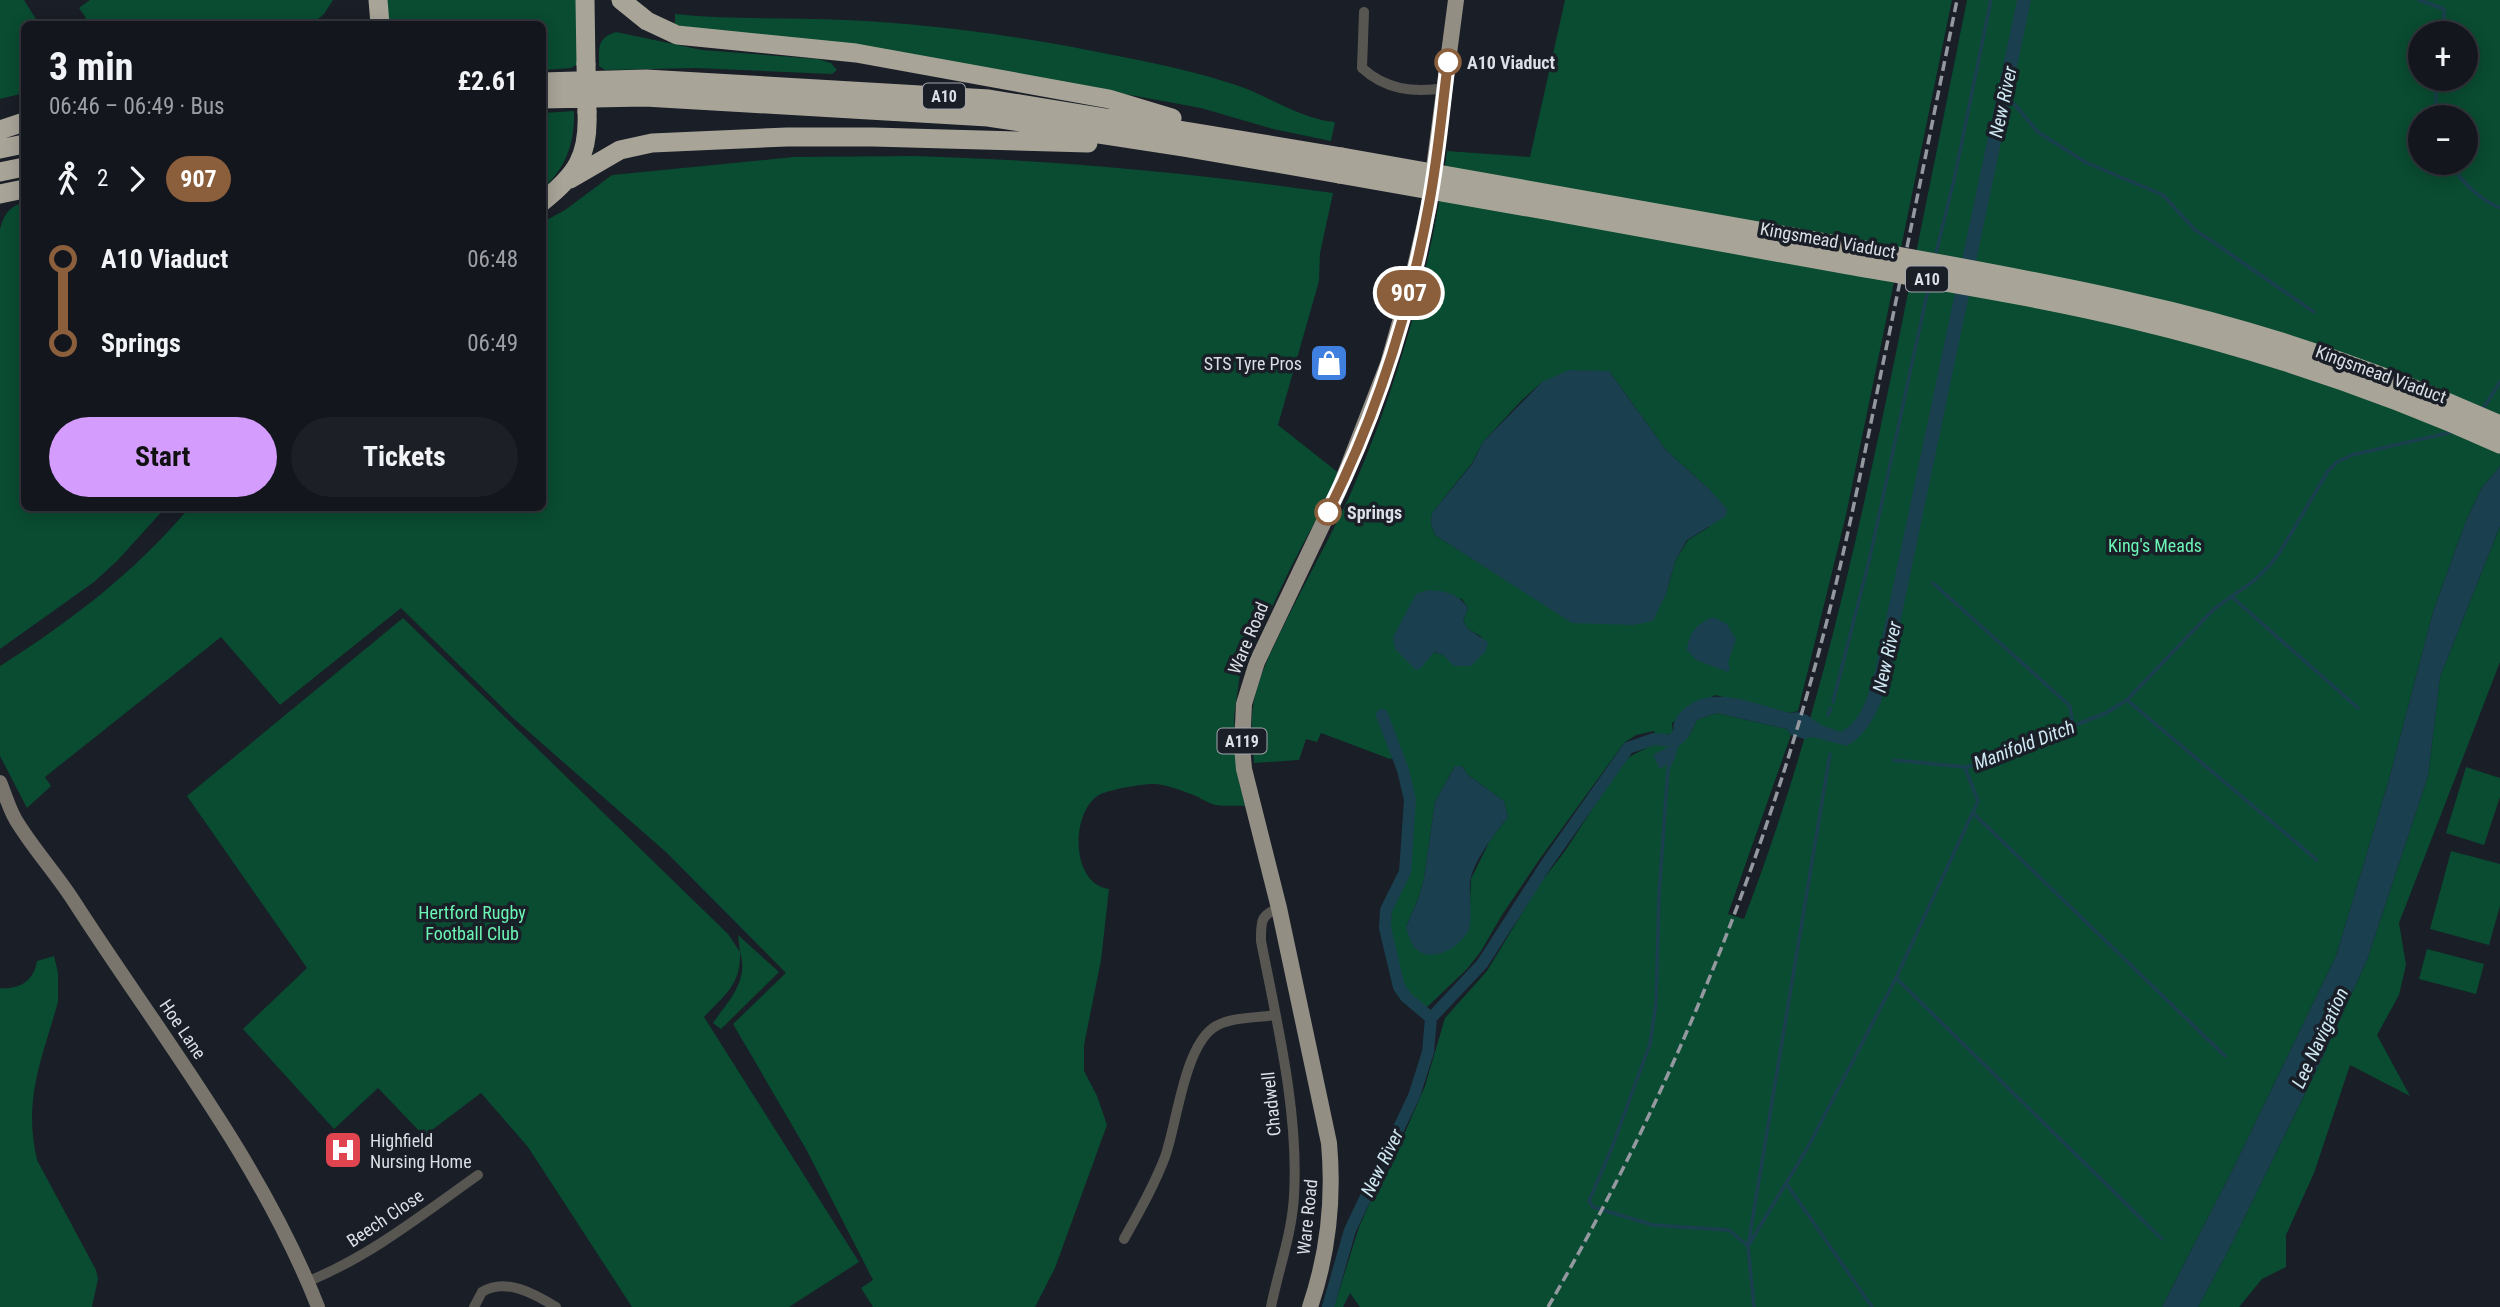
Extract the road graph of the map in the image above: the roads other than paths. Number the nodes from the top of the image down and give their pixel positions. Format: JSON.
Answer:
{"nodes":[{"id":1,"x":584,"y":0,"type":"edge"},
{"id":2,"x":621,"y":0,"type":"edge"},
{"id":3,"x":1456,"y":0,"type":"edge"},
{"id":4,"x":1364,"y":12,"type":"dead end"},
{"id":5,"x":546,"y":82,"type":"edge"},
{"id":6,"x":1445,"y":88,"type":"junction"},
{"id":7,"x":546,"y":99,"type":"edge"},
{"id":8,"x":21,"y":123,"type":"edge"},
{"id":9,"x":0,"y":130,"type":"edge"},
{"id":10,"x":1248,"y":139,"type":"junction"},
{"id":11,"x":21,"y":145,"type":"edge"},
{"id":12,"x":1184,"y":147,"type":"junction"},
{"id":13,"x":0,"y":149,"type":"edge"},
{"id":14,"x":1341,"y":165,"type":"junction"},
{"id":15,"x":21,"y":168,"type":"edge"},
{"id":16,"x":0,"y":172,"type":"edge"},
{"id":17,"x":570,"y":179,"type":"junction"},
{"id":18,"x":21,"y":190,"type":"edge"},
{"id":19,"x":0,"y":194,"type":"edge"},
{"id":20,"x":546,"y":199,"type":"edge"},
{"id":21,"x":2500,"y":425,"type":"edge"},
{"id":22,"x":2500,"y":444,"type":"edge"},
{"id":23,"x":0,"y":782,"type":"edge"},
{"id":24,"x":1279,"y":908,"type":"junction"},
{"id":25,"x":1275,"y":1015,"type":"junction"},
{"id":26,"x":478,"y":1175,"type":"dead end"},
{"id":27,"x":1124,"y":1239,"type":"dead end"},
{"id":28,"x":309,"y":1281,"type":"junction"},
{"id":29,"x":318,"y":1307,"type":"edge"},
{"id":30,"x":474,"y":1307,"type":"edge"},
{"id":31,"x":556,"y":1307,"type":"edge"},
{"id":32,"x":1271,"y":1307,"type":"edge"},
{"id":33,"x":1310,"y":1307,"type":"edge"}],
"edges":[{"from":1,"to":17,"type":"highway","bridge":true},
{"from":2,"to":10,"type":"highway"},
{"from":3,"to":6,"type":"main road","name":"Ware Road","number":"A119"},
{"from":4,"to":6,"type":"street"},
{"from":5,"to":10,"type":"highway","number":"A10"},
{"from":6,"to":24,"type":"main road","name":"Ware Road","number":"A119"},
{"from":7,"to":12,"type":"highway","number":"A10"},
{"from":8,"to":9,"type":"highway"},
{"from":10,"to":14,"type":"highway","number":"A10"},
{"from":11,"to":13,"type":"highway"},
{"from":12,"to":14,"type":"highway","number":"A10"},
{"from":12,"to":17,"type":"highway"},
{"from":14,"to":21,"type":"highway","name":"Kingsmead Viaduct","number":"A10","bridge":true},
{"from":14,"to":22,"type":"highway","name":"Kingsmead Viaduct","number":"A10","bridge":true},
{"from":15,"to":16,"type":"highway"},
{"from":17,"to":20,"type":"highway"},
{"from":18,"to":19,"type":"highway"},
{"from":23,"to":28,"type":"street","name":"Hoe Lane"},
{"from":24,"to":25,"type":"street","name":"Chadwell"},
{"from":24,"to":33,"type":"main road","name":"Ware Road","number":"A119"},
{"from":25,"to":27,"type":"street"},
{"from":25,"to":32,"type":"street","name":"Chadwell"},
{"from":26,"to":28,"type":"street","name":"Beech Close"},
{"from":28,"to":29,"type":"street","name":"Hoe Lane"},
{"from":30,"to":31,"type":"street"}]}
